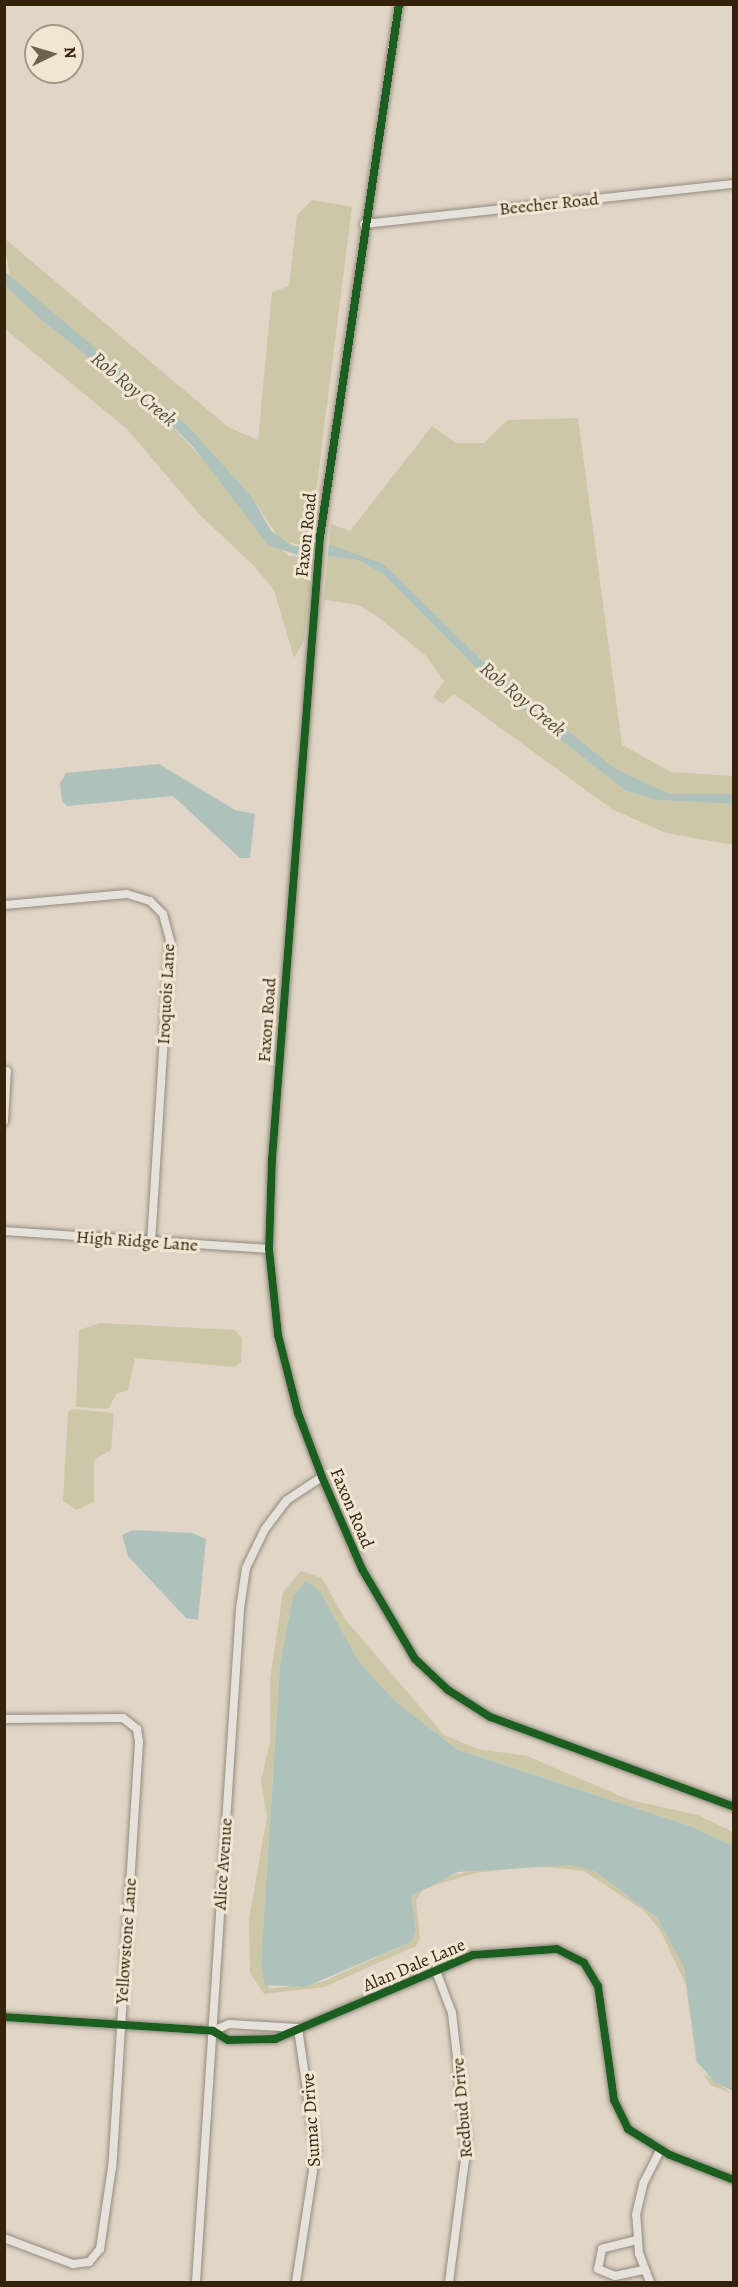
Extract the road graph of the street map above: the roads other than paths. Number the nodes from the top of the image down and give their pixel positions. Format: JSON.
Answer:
{"nodes":[{"id":1,"x":399,"y":4,"type":"edge"},
{"id":2,"x":734,"y":184,"type":"edge"},
{"id":3,"x":364,"y":224,"type":"junction"},
{"id":4,"x":4,"y":905,"type":"edge"},
{"id":5,"x":8,"y":1071,"type":"dead end"},
{"id":6,"x":4,"y":1120,"type":"edge"},
{"id":7,"x":4,"y":1231,"type":"edge"},
{"id":8,"x":151,"y":1242,"type":"junction"},
{"id":9,"x":269,"y":1250,"type":"junction"},
{"id":10,"x":322,"y":1477,"type":"junction"},
{"id":11,"x":4,"y":1719,"type":"edge"},
{"id":12,"x":734,"y":1807,"type":"edge"},
{"id":13,"x":436,"y":1971,"type":"junction"},
{"id":14,"x":4,"y":2016,"type":"edge"},
{"id":15,"x":120,"y":2025,"type":"junction"},
{"id":16,"x":298,"y":2028,"type":"junction"},
{"id":17,"x":213,"y":2031,"type":"junction"},
{"id":18,"x":660,"y":2150,"type":"junction"},
{"id":19,"x":734,"y":2180,"type":"edge"},
{"id":20,"x":4,"y":2238,"type":"edge"},
{"id":21,"x":637,"y":2240,"type":"junction"},
{"id":22,"x":645,"y":2270,"type":"junction"},
{"id":23,"x":195,"y":2283,"type":"edge"},
{"id":24,"x":296,"y":2283,"type":"edge"},
{"id":25,"x":449,"y":2283,"type":"edge"},
{"id":26,"x":650,"y":2283,"type":"edge"}],
"edges":[{"from":1,"to":3,"type":"street","name":"Faxon Road"},
{"from":2,"to":3,"type":"street","name":"Beecher Road"},
{"from":3,"to":9,"type":"street","name":"Faxon Road"},
{"from":4,"to":8,"type":"street","name":"Iroquois Lane"},
{"from":5,"to":6,"type":"street"},
{"from":7,"to":8,"type":"street","name":"High Ridge Lane"},
{"from":8,"to":9,"type":"street","name":"High Ridge Lane"},
{"from":9,"to":10,"type":"street","name":"Faxon Road"},
{"from":10,"to":12,"type":"street","name":"Faxon Road"},
{"from":10,"to":17,"type":"street","name":"Alice Avenue"},
{"from":11,"to":15,"type":"street","name":"Yellowstone Lane"},
{"from":13,"to":16,"type":"street","name":"Alan Dale Lane"},
{"from":13,"to":18,"type":"street","name":"Alan Dale Lane"},
{"from":13,"to":25,"type":"street","name":"Redbud Drive"},
{"from":14,"to":15,"type":"street","name":"Alan Dale Lane"},
{"from":15,"to":17,"type":"street","name":"Alan Dale Lane"},
{"from":15,"to":20,"type":"street","name":"Yellowstone Lane"},
{"from":16,"to":17,"type":"street","name":"Alan Dale Lane"},
{"from":16,"to":17,"type":"street","name":"Alan Dale Lane"},
{"from":16,"to":24,"type":"street","name":"Sumac Drive"},
{"from":17,"to":23,"type":"street","name":"Alice Avenue"},
{"from":18,"to":19,"type":"street","name":"Alan Dale Lane"},
{"from":18,"to":21,"type":"street"},
{"from":21,"to":22,"type":"street"},
{"from":21,"to":22,"type":"street"},
{"from":22,"to":26,"type":"street"}]}
